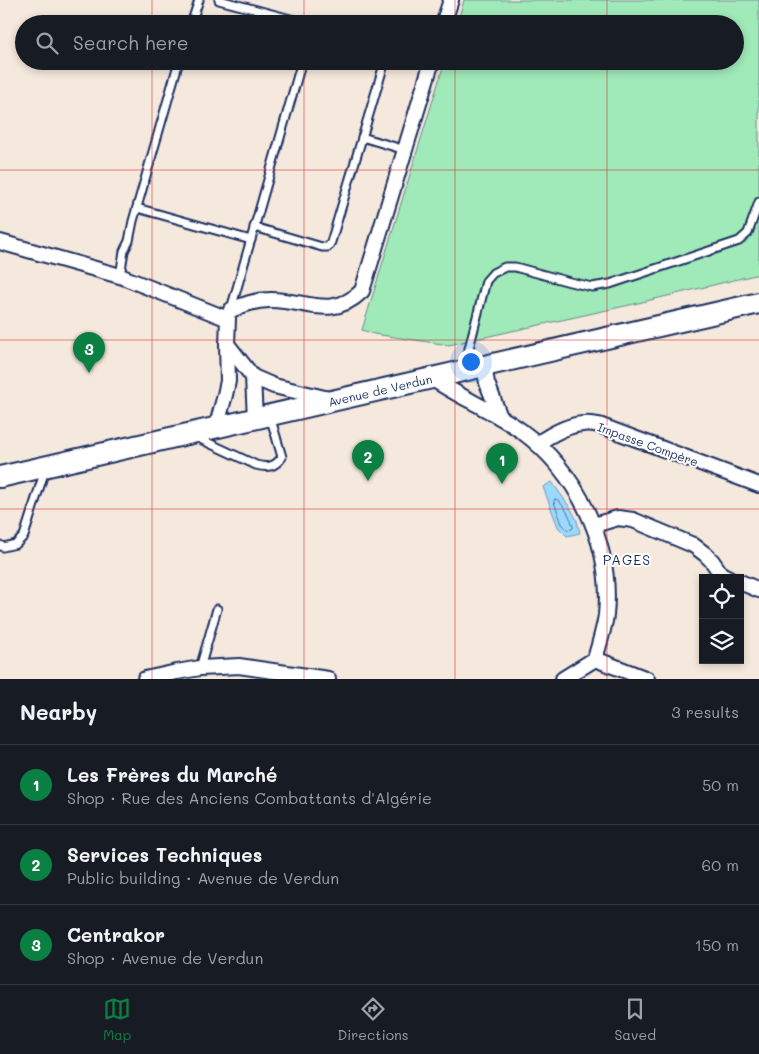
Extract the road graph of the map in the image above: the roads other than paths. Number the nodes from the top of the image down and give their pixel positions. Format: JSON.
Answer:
{"nodes":[{"id":1,"x":198,"y":0,"type":"edge"},
{"id":2,"x":219,"y":0,"type":"edge"},
{"id":3,"x":451,"y":0,"type":"edge"},
{"id":4,"x":194,"y":15,"type":"edge"},
{"id":5,"x":275,"y":15,"type":"edge"},
{"id":6,"x":447,"y":15,"type":"edge"},
{"id":7,"x":177,"y":70,"type":"edge"},
{"id":8,"x":299,"y":70,"type":"edge"},
{"id":9,"x":382,"y":70,"type":"edge"},
{"id":10,"x":429,"y":70,"type":"edge"},
{"id":11,"x":362,"y":137,"type":"junction"},
{"id":12,"x":405,"y":150,"type":"junction"},
{"id":13,"x":759,"y":202,"type":"edge"},
{"id":14,"x":137,"y":208,"type":"junction"},
{"id":15,"x":254,"y":227,"type":"junction"},
{"id":16,"x":251,"y":240,"type":"junction"},
{"id":17,"x":0,"y":242,"type":"edge"},
{"id":18,"x":120,"y":276,"type":"junction"},
{"id":19,"x":759,"y":302,"type":"edge"},
{"id":20,"x":230,"y":315,"type":"junction"},
{"id":21,"x":227,"y":344,"type":"junction"},
{"id":22,"x":484,"y":366,"type":"junction"},
{"id":23,"x":463,"y":371,"type":"junction"},
{"id":24,"x":253,"y":377,"type":"junction"},
{"id":25,"x":431,"y":378,"type":"junction"},
{"id":26,"x":335,"y":400,"type":"junction"},
{"id":27,"x":262,"y":417,"type":"junction"},
{"id":28,"x":500,"y":417,"type":"junction"},
{"id":29,"x":216,"y":428,"type":"junction"},
{"id":30,"x":190,"y":434,"type":"junction"},
{"id":31,"x":537,"y":444,"type":"junction"},
{"id":32,"x":46,"y":467,"type":"junction"},
{"id":33,"x":0,"y":477,"type":"edge"},
{"id":34,"x":759,"y":485,"type":"edge"},
{"id":35,"x":594,"y":525,"type":"junction"},
{"id":36,"x":0,"y":545,"type":"edge"},
{"id":37,"x":721,"y":574,"type":"edge"},
{"id":38,"x":744,"y":584,"type":"edge"},
{"id":39,"x":759,"y":590,"type":"edge"},
{"id":40,"x":217,"y":609,"type":"dead end"},
{"id":41,"x":596,"y":659,"type":"junction"},
{"id":42,"x":200,"y":668,"type":"junction"},
{"id":43,"x":145,"y":679,"type":"edge"},
{"id":44,"x":328,"y":679,"type":"edge"},
{"id":45,"x":563,"y":679,"type":"edge"},
{"id":46,"x":647,"y":679,"type":"edge"}],
"edges":[{"from":1,"to":4,"type":"lane"},
{"from":2,"to":5,"type":"lane"},
{"from":3,"to":6,"type":"street"},
{"from":7,"to":14,"type":"lane"},
{"from":8,"to":15,"type":"lane"},
{"from":9,"to":11,"type":"lane"},
{"from":10,"to":12,"type":"street"},
{"from":11,"to":12,"type":"lane"},
{"from":11,"to":15,"type":"lane"},
{"from":12,"to":20,"type":"street"},
{"from":13,"to":23,"type":"lane"},
{"from":14,"to":16,"type":"lane"},
{"from":14,"to":18,"type":"lane"},
{"from":15,"to":16,"type":"lane"},
{"from":16,"to":20,"type":"lane"},
{"from":17,"to":18,"type":"street"},
{"from":18,"to":20,"type":"street"},
{"from":19,"to":22,"type":"main road","name":"Avenue de Verdun"},
{"from":20,"to":21,"type":"street"},
{"from":21,"to":24,"type":"street"},
{"from":21,"to":29,"type":"street"},
{"from":22,"to":23,"type":"main road","name":"Avenue de Verdun"},
{"from":22,"to":28,"type":"street"},
{"from":23,"to":25,"type":"main road","name":"Avenue de Verdun"},
{"from":24,"to":26,"type":"street"},
{"from":24,"to":27,"type":"street"},
{"from":25,"to":26,"type":"main road","name":"Avenue de Verdun"},
{"from":25,"to":28,"type":"street"},
{"from":26,"to":27,"type":"main road","name":"Avenue de Verdun"},
{"from":27,"to":29,"type":"main road","name":"Avenue de Verdun"},
{"from":27,"to":30,"type":"lane"},
{"from":28,"to":31,"type":"street"},
{"from":29,"to":30,"type":"main road","name":"Avenue de Verdun"},
{"from":30,"to":32,"type":"main road","name":"Avenue de Verdun"},
{"from":31,"to":34,"type":"street","name":"Impasse Compère"},
{"from":31,"to":35,"type":"street"},
{"from":32,"to":33,"type":"main road","name":"Avenue de Verdun"},
{"from":32,"to":36,"type":"lane"},
{"from":35,"to":37,"type":"street"},
{"from":35,"to":41,"type":"street"},
{"from":38,"to":39,"type":"street"},
{"from":40,"to":42,"type":"lane"},
{"from":41,"to":45,"type":"street"},
{"from":41,"to":46,"type":"street"},
{"from":42,"to":43,"type":"street"},
{"from":42,"to":44,"type":"street"}]}
